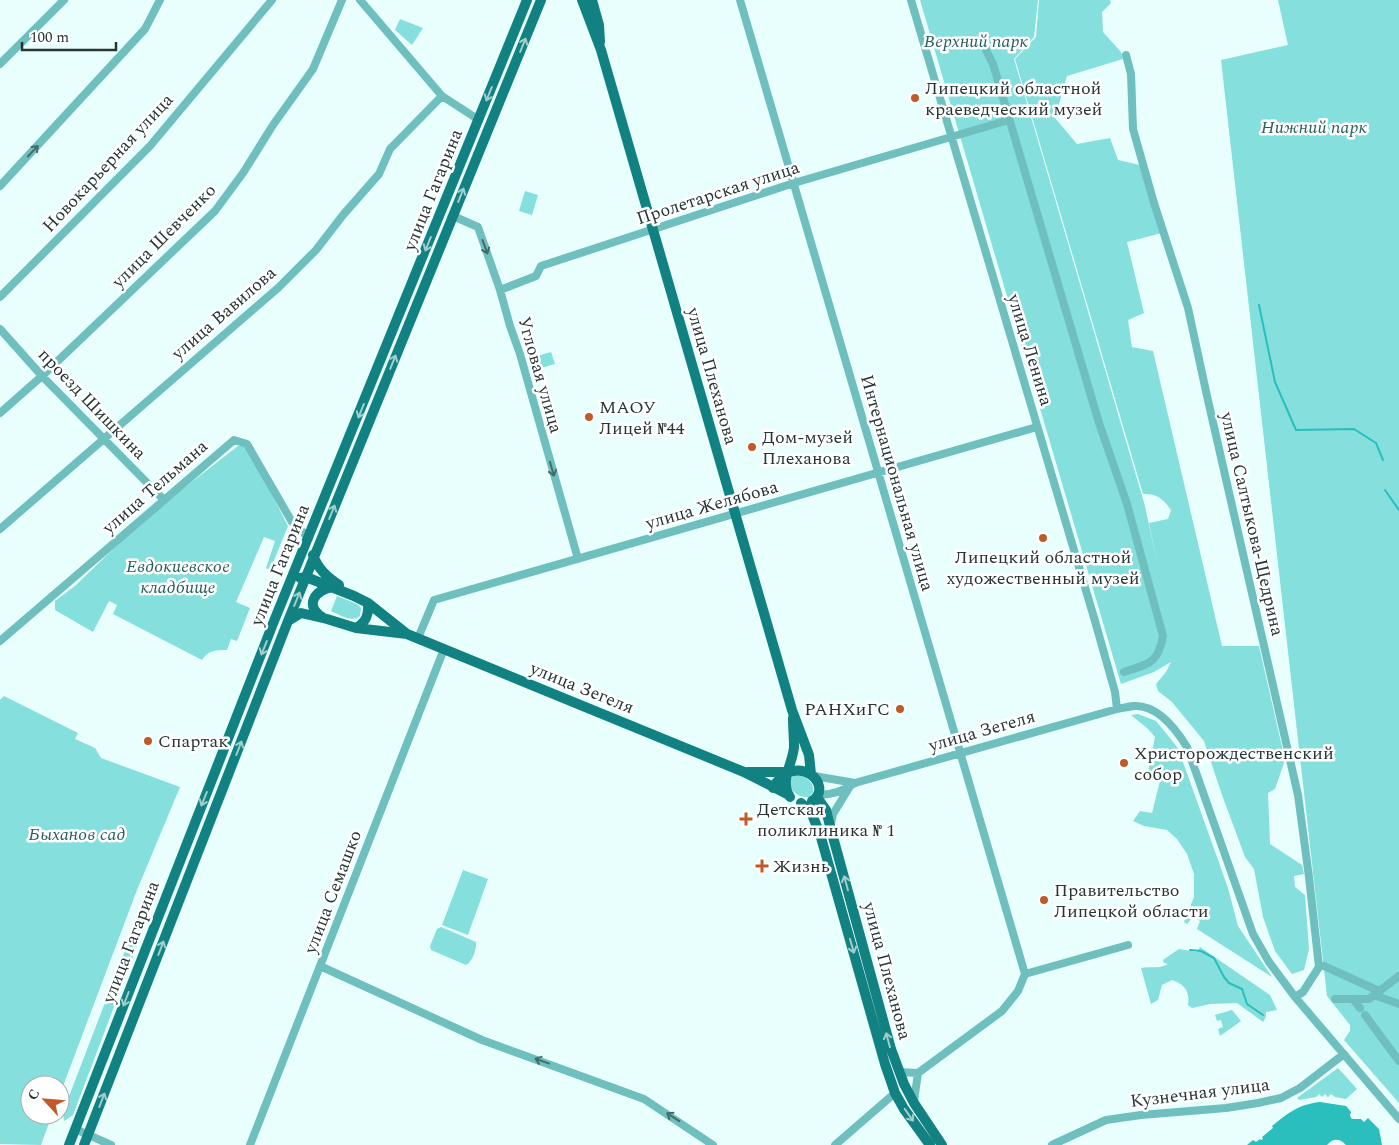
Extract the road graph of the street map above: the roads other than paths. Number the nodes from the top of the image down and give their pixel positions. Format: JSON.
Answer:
{"nodes":[{"id":1,"x":64,"y":0,"type":"edge"},
{"id":2,"x":160,"y":0,"type":"edge"},
{"id":3,"x":272,"y":0,"type":"edge"},
{"id":4,"x":342,"y":0,"type":"edge"},
{"id":5,"x":360,"y":0,"type":"edge"},
{"id":6,"x":527,"y":0,"type":"edge"},
{"id":7,"x":584,"y":0,"type":"edge"},
{"id":8,"x":740,"y":0,"type":"edge"},
{"id":9,"x":911,"y":0,"type":"edge"},
{"id":10,"x":542,"y":1,"type":"edge"},
{"id":11,"x":986,"y":50,"type":"dead end"},
{"id":12,"x":1126,"y":55,"type":"dead end"},
{"id":13,"x":0,"y":64,"type":"edge"},
{"id":14,"x":442,"y":96,"type":"junction"},
{"id":15,"x":478,"y":120,"type":"junction"},
{"id":16,"x":1009,"y":120,"type":"junction"},
{"id":17,"x":488,"y":131,"type":"junction"},
{"id":18,"x":952,"y":138,"type":"junction"},
{"id":19,"x":794,"y":183,"type":"junction"},
{"id":20,"x":0,"y":186,"type":"edge"},
{"id":21,"x":453,"y":216,"type":"junction"},
{"id":22,"x":652,"y":230,"type":"junction"},
{"id":23,"x":500,"y":290,"type":"junction"},
{"id":24,"x":0,"y":297,"type":"edge"},
{"id":25,"x":0,"y":328,"type":"edge"},
{"id":26,"x":42,"y":376,"type":"junction"},
{"id":27,"x":0,"y":413,"type":"edge"},
{"id":28,"x":1038,"y":427,"type":"junction"},
{"id":29,"x":104,"y":439,"type":"junction"},
{"id":30,"x":878,"y":472,"type":"junction"},
{"id":31,"x":163,"y":499,"type":"junction"},
{"id":32,"x":735,"y":514,"type":"junction"},
{"id":33,"x":0,"y":529,"type":"edge"},
{"id":34,"x":309,"y":538,"type":"junction"},
{"id":35,"x":314,"y":558,"type":"junction"},
{"id":36,"x":578,"y":559,"type":"junction"},
{"id":37,"x":306,"y":577,"type":"junction"},
{"id":38,"x":288,"y":586,"type":"junction"},
{"id":39,"x":333,"y":587,"type":"junction"},
{"id":40,"x":354,"y":596,"type":"junction"},
{"id":41,"x":368,"y":603,"type":"junction"},
{"id":42,"x":323,"y":618,"type":"junction"},
{"id":43,"x":288,"y":621,"type":"junction"},
{"id":44,"x":356,"y":628,"type":"junction"},
{"id":45,"x":412,"y":636,"type":"junction"},
{"id":46,"x":0,"y":641,"type":"edge"},
{"id":47,"x":444,"y":649,"type":"junction"},
{"id":48,"x":1124,"y":672,"type":"dead end"},
{"id":49,"x":1117,"y":709,"type":"junction"},
{"id":50,"x":792,"y":710,"type":"junction"},
{"id":51,"x":961,"y":754,"type":"junction"},
{"id":52,"x":744,"y":772,"type":"junction"},
{"id":53,"x":788,"y":772,"type":"junction"},
{"id":54,"x":813,"y":775,"type":"junction"},
{"id":55,"x":853,"y":785,"type":"junction"},
{"id":56,"x":773,"y":788,"type":"junction"},
{"id":57,"x":788,"y":795,"type":"junction"},
{"id":58,"x":817,"y":796,"type":"junction"},
{"id":59,"x":800,"y":803,"type":"junction"},
{"id":60,"x":830,"y":826,"type":"junction"},
{"id":61,"x":1128,"y":945,"type":"dead end"},
{"id":62,"x":139,"y":966,"type":"junction"},
{"id":63,"x":320,"y":966,"type":"junction"},
{"id":64,"x":1324,"y":966,"type":"dead end"},
{"id":65,"x":152,"y":972,"type":"junction"},
{"id":66,"x":1025,"y":974,"type":"junction"},
{"id":67,"x":1399,"y":976,"type":"edge"},
{"id":68,"x":1377,"y":993,"type":"junction"},
{"id":69,"x":1295,"y":997,"type":"junction"},
{"id":70,"x":1335,"y":999,"type":"dead end"},
{"id":71,"x":1353,"y":999,"type":"junction"},
{"id":72,"x":1399,"y":1004,"type":"edge"},
{"id":73,"x":1360,"y":1008,"type":"dead end"},
{"id":74,"x":1365,"y":1015,"type":"dead end"},
{"id":75,"x":1344,"y":1054,"type":"junction"},
{"id":76,"x":1399,"y":1061,"type":"edge"},
{"id":77,"x":899,"y":1072,"type":"junction"},
{"id":78,"x":918,"y":1073,"type":"junction"},
{"id":79,"x":895,"y":1093,"type":"junction"},
{"id":80,"x":914,"y":1103,"type":"junction"},
{"id":81,"x":1399,"y":1119,"type":"edge"},
{"id":82,"x":75,"y":1130,"type":"junction"},
{"id":83,"x":86,"y":1140,"type":"edge"},
{"id":84,"x":69,"y":1145,"type":"edge"},
{"id":85,"x":111,"y":1145,"type":"edge"},
{"id":86,"x":250,"y":1145,"type":"edge"},
{"id":87,"x":713,"y":1145,"type":"edge"},
{"id":88,"x":835,"y":1145,"type":"edge"},
{"id":89,"x":930,"y":1145,"type":"edge"},
{"id":90,"x":942,"y":1145,"type":"edge"},
{"id":91,"x":1052,"y":1145,"type":"edge"}],
"edges":[{"from":1,"to":13,"type":"street"},
{"from":20,"to":2,"type":"street","one_way":true},
{"from":3,"to":24,"type":"street","name":"Новокарьерная улица"},
{"from":4,"to":26,"type":"street","name":"улица Шевченко"},
{"from":5,"to":14,"type":"street"},
{"from":6,"to":15,"type":"main road","name":"улица Гагарина","one_way":true},
{"from":7,"to":22,"type":"main road","name":"улица Плеханова"},
{"from":8,"to":19,"type":"street","name":"Интернациональная улица"},
{"from":9,"to":18,"type":"street","name":"улица Ленина"},
{"from":17,"to":10,"type":"main road","name":"улица Гагарина","one_way":true},
{"from":11,"to":16,"type":"street"},
{"from":12,"to":69,"type":"street","name":"улица Салтыкова-Щедрина"},
{"from":14,"to":15,"type":"street"},
{"from":14,"to":29,"type":"street","name":"улица Вавилова"},
{"from":15,"to":17,"type":"main road"},
{"from":15,"to":34,"type":"main road","name":"улица Гагарина","one_way":true},
{"from":16,"to":18,"type":"street","name":"Пролетарская улица"},
{"from":16,"to":48,"type":"street"},
{"from":21,"to":17,"type":"main road","name":"улица Гагарина","one_way":true},
{"from":18,"to":19,"type":"street","name":"Пролетарская улица"},
{"from":18,"to":28,"type":"street","name":"улица Ленина"},
{"from":19,"to":22,"type":"street","name":"Пролетарская улица"},
{"from":19,"to":30,"type":"street","name":"Интернациональная улица"},
{"from":21,"to":23,"type":"street","name":"Угловая улица","one_way":true},
{"from":35,"to":21,"type":"main road","name":"улица Гагарина","one_way":true},
{"from":22,"to":23,"type":"street","name":"Пролетарская улица"},
{"from":22,"to":32,"type":"main road","name":"улица Плеханова"},
{"from":23,"to":36,"type":"street","name":"Угловая улица","one_way":true},
{"from":25,"to":26,"type":"street","name":"проезд Шишкина"},
{"from":26,"to":27,"type":"street","name":"улица Шевченко"},
{"from":26,"to":29,"type":"street","name":"проезд Шишкина"},
{"from":28,"to":30,"type":"street","name":"улица Желябова"},
{"from":28,"to":49,"type":"street","name":"улица Ленина"},
{"from":29,"to":31,"type":"street","name":"проезд Шишкина"},
{"from":29,"to":33,"type":"street","name":"улица Вавилова"},
{"from":30,"to":32,"type":"street","name":"улица Желябова"},
{"from":30,"to":51,"type":"street","name":"Интернациональная улица"},
{"from":31,"to":34,"type":"street","name":"улица Тельмана"},
{"from":31,"to":46,"type":"street","name":"улица Тельмана"},
{"from":32,"to":36,"type":"street","name":"улица Желябова"},
{"from":32,"to":50,"type":"main road","name":"улица Плеханова"},
{"from":34,"to":35,"type":"main road"},
{"from":34,"to":38,"type":"main road","name":"улица Гагарина"},
{"from":35,"to":37,"type":"main road","name":"улица Гагарина"},
{"from":35,"to":40,"type":"main road"},
{"from":36,"to":45,"type":"street","name":"улица Желябова"},
{"from":37,"to":38,"type":"main road"},
{"from":37,"to":39,"type":"main road"},
{"from":43,"to":37,"type":"main road","name":"улица Гагарина","one_way":true},
{"from":38,"to":62,"type":"main road","name":"улица Гагарина","one_way":true},
{"from":39,"to":40,"type":"main road"},
{"from":39,"to":42,"type":"main road"},
{"from":40,"to":41,"type":"main road"},
{"from":41,"to":44,"type":"main road"},
{"from":41,"to":45,"type":"main road"},
{"from":42,"to":43,"type":"main road"},
{"from":42,"to":44,"type":"main road"},
{"from":65,"to":43,"type":"main road","name":"улица Гагарина","one_way":true},
{"from":44,"to":45,"type":"main road"},
{"from":45,"to":47,"type":"main road","name":"улица Зегеля"},
{"from":47,"to":52,"type":"main road","name":"улица Зегеля"},
{"from":47,"to":63,"type":"street","name":"улица Семашко"},
{"from":49,"to":51,"type":"street","name":"улица Зегеля"},
{"from":49,"to":69,"type":"street","name":"улица Зегеля"},
{"from":50,"to":53,"type":"main road","name":"улица Плеханова"},
{"from":50,"to":54,"type":"main road","name":"улица Плеханова"},
{"from":51,"to":55,"type":"street","name":"улица Зегеля"},
{"from":51,"to":66,"type":"street","name":"Интернациональная улица"},
{"from":52,"to":53,"type":"main road","name":"улица Зегеля"},
{"from":52,"to":56,"type":"main road","name":"улица Зегеля"},
{"from":53,"to":54,"type":"main road"},
{"from":53,"to":56,"type":"main road"},
{"from":53,"to":57,"type":"main road"},
{"from":54,"to":55,"type":"street","name":"улица Зегеля"},
{"from":54,"to":58,"type":"main road"},
{"from":55,"to":58,"type":"street","name":"улица Зегеля"},
{"from":55,"to":60,"type":"street"},
{"from":56,"to":57,"type":"main road","name":"улица Зегеля"},
{"from":57,"to":59,"type":"main road"},
{"from":58,"to":59,"type":"main road"},
{"from":58,"to":60,"type":"main road","name":"улица Плеханова"},
{"from":59,"to":79,"type":"main road","name":"улица Плеханова","one_way":true},
{"from":77,"to":60,"type":"main road","name":"улица Плеханова","one_way":true},
{"from":61,"to":66,"type":"street"},
{"from":62,"to":65,"type":"main road"},
{"from":62,"to":82,"type":"main road","name":"улица Гагарина","one_way":true},
{"from":63,"to":86,"type":"street","name":"улица Семашко"},
{"from":87,"to":63,"type":"street","one_way":true},
{"from":64,"to":68,"type":"street"},
{"from":83,"to":65,"type":"main road","name":"улица Гагарина","one_way":true},
{"from":66,"to":78,"type":"street"},
{"from":67,"to":68,"type":"street"},
{"from":68,"to":71,"type":"street"},
{"from":68,"to":72,"type":"street"},
{"from":69,"to":75,"type":"street","name":"улица Зегеля"},
{"from":70,"to":71,"type":"street"},
{"from":71,"to":73,"type":"street"},
{"from":74,"to":76,"type":"street"},
{"from":75,"to":81,"type":"street","name":"улица Зегеля"},
{"from":75,"to":91,"type":"street","name":"Кузнечная улица"},
{"from":77,"to":78,"type":"street"},
{"from":77,"to":80,"type":"main road","name":"улица Плеханова"},
{"from":78,"to":80,"type":"street"},
{"from":79,"to":88,"type":"street"},
{"from":79,"to":89,"type":"main road","name":"улица Плеханова","one_way":true},
{"from":80,"to":90,"type":"main road","name":"улица Плеханова"},
{"from":82,"to":83,"type":"street"},
{"from":82,"to":84,"type":"main road","name":"улица Гагарина"},
{"from":83,"to":85,"type":"street"}]}
